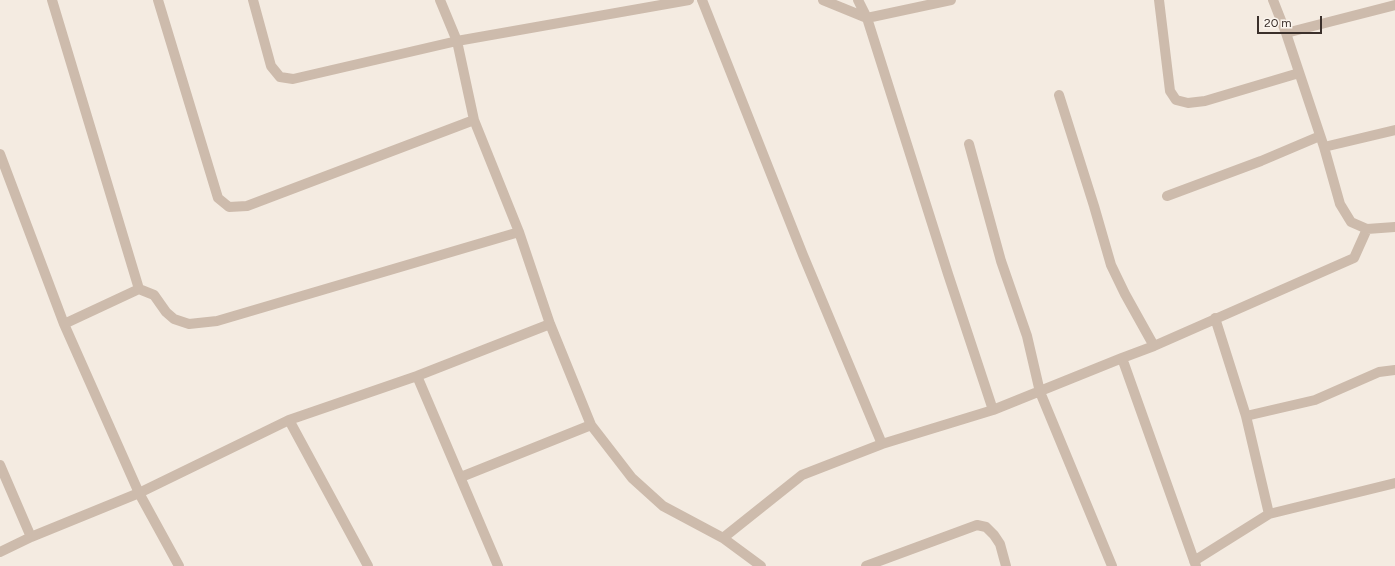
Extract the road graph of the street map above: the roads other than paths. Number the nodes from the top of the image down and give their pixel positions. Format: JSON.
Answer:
{"nodes":[{"id":1,"x":52,"y":0,"type":"edge"},
{"id":2,"x":158,"y":0,"type":"edge"},
{"id":3,"x":253,"y":0,"type":"edge"},
{"id":4,"x":440,"y":0,"type":"edge"},
{"id":5,"x":689,"y":0,"type":"edge"},
{"id":6,"x":702,"y":0,"type":"edge"},
{"id":7,"x":823,"y":0,"type":"edge"},
{"id":8,"x":858,"y":0,"type":"edge"},
{"id":9,"x":951,"y":0,"type":"edge"},
{"id":10,"x":1159,"y":0,"type":"edge"},
{"id":11,"x":1273,"y":0,"type":"edge"},
{"id":12,"x":1395,"y":5,"type":"edge"},
{"id":13,"x":867,"y":18,"type":"junction"},
{"id":14,"x":1286,"y":33,"type":"junction"},
{"id":15,"x":457,"y":41,"type":"junction"},
{"id":16,"x":1299,"y":73,"type":"junction"},
{"id":17,"x":1059,"y":95,"type":"dead end"},
{"id":18,"x":474,"y":120,"type":"junction"},
{"id":19,"x":1395,"y":130,"type":"edge"},
{"id":20,"x":1320,"y":136,"type":"junction"},
{"id":21,"x":969,"y":144,"type":"dead end"},
{"id":22,"x":1324,"y":147,"type":"junction"},
{"id":23,"x":0,"y":154,"type":"edge"},
{"id":24,"x":1167,"y":196,"type":"dead end"},
{"id":25,"x":1395,"y":227,"type":"edge"},
{"id":26,"x":1367,"y":229,"type":"junction"},
{"id":27,"x":518,"y":232,"type":"junction"},
{"id":28,"x":139,"y":289,"type":"junction"},
{"id":29,"x":1216,"y":318,"type":"junction"},
{"id":30,"x":64,"y":324,"type":"junction"},
{"id":31,"x":550,"y":324,"type":"junction"},
{"id":32,"x":1154,"y":346,"type":"junction"},
{"id":33,"x":1122,"y":358,"type":"junction"},
{"id":34,"x":1395,"y":370,"type":"edge"},
{"id":35,"x":417,"y":376,"type":"junction"},
{"id":36,"x":1040,"y":392,"type":"junction"},
{"id":37,"x":992,"y":410,"type":"junction"},
{"id":38,"x":1246,"y":416,"type":"junction"},
{"id":39,"x":289,"y":420,"type":"junction"},
{"id":40,"x":591,"y":425,"type":"junction"},
{"id":41,"x":882,"y":444,"type":"junction"},
{"id":42,"x":0,"y":465,"type":"edge"},
{"id":43,"x":461,"y":477,"type":"junction"},
{"id":44,"x":1395,"y":483,"type":"edge"},
{"id":45,"x":139,"y":493,"type":"junction"},
{"id":46,"x":1270,"y":514,"type":"junction"},
{"id":47,"x":31,"y":537,"type":"junction"},
{"id":48,"x":723,"y":538,"type":"junction"},
{"id":49,"x":0,"y":552,"type":"edge"},
{"id":50,"x":1195,"y":564,"type":"edge"},
{"id":51,"x":179,"y":566,"type":"edge"},
{"id":52,"x":368,"y":566,"type":"edge"},
{"id":53,"x":498,"y":566,"type":"edge"},
{"id":54,"x":761,"y":566,"type":"edge"},
{"id":55,"x":866,"y":566,"type":"edge"},
{"id":56,"x":1006,"y":566,"type":"edge"},
{"id":57,"x":1112,"y":566,"type":"edge"}],
"edges":[{"from":1,"to":28,"type":"street"},
{"from":2,"to":18,"type":"street"},
{"from":3,"to":15,"type":"street"},
{"from":4,"to":15,"type":"street"},
{"from":5,"to":15,"type":"street"},
{"from":6,"to":41,"type":"street"},
{"from":7,"to":13,"type":"street"},
{"from":8,"to":13,"type":"street"},
{"from":9,"to":13,"type":"street"},
{"from":10,"to":16,"type":"street"},
{"from":11,"to":14,"type":"street"},
{"from":12,"to":14,"type":"street"},
{"from":13,"to":37,"type":"street"},
{"from":14,"to":16,"type":"street"},
{"from":15,"to":18,"type":"street"},
{"from":16,"to":20,"type":"street"},
{"from":17,"to":32,"type":"street"},
{"from":18,"to":27,"type":"street"},
{"from":19,"to":22,"type":"street"},
{"from":20,"to":22,"type":"street"},
{"from":20,"to":24,"type":"street"},
{"from":21,"to":36,"type":"street"},
{"from":22,"to":26,"type":"street"},
{"from":23,"to":30,"type":"street"},
{"from":25,"to":26,"type":"street"},
{"from":26,"to":29,"type":"street"},
{"from":27,"to":28,"type":"street"},
{"from":27,"to":31,"type":"street"},
{"from":28,"to":30,"type":"street"},
{"from":29,"to":32,"type":"street"},
{"from":29,"to":38,"type":"street"},
{"from":30,"to":45,"type":"street"},
{"from":31,"to":35,"type":"street"},
{"from":31,"to":40,"type":"street"},
{"from":32,"to":33,"type":"street"},
{"from":33,"to":36,"type":"street"},
{"from":33,"to":50,"type":"street"},
{"from":34,"to":38,"type":"street"},
{"from":35,"to":39,"type":"street"},
{"from":35,"to":43,"type":"street"},
{"from":36,"to":37,"type":"street"},
{"from":36,"to":57,"type":"street"},
{"from":37,"to":41,"type":"street"},
{"from":38,"to":46,"type":"street"},
{"from":39,"to":45,"type":"street"},
{"from":39,"to":52,"type":"street"},
{"from":40,"to":43,"type":"street"},
{"from":40,"to":48,"type":"street"},
{"from":41,"to":48,"type":"street"},
{"from":42,"to":47,"type":"street"},
{"from":43,"to":53,"type":"street"},
{"from":44,"to":46,"type":"street"},
{"from":45,"to":47,"type":"street"},
{"from":45,"to":51,"type":"street"},
{"from":46,"to":50,"type":"street"},
{"from":47,"to":49,"type":"street"},
{"from":48,"to":54,"type":"street"},
{"from":55,"to":56,"type":"street"}]}
